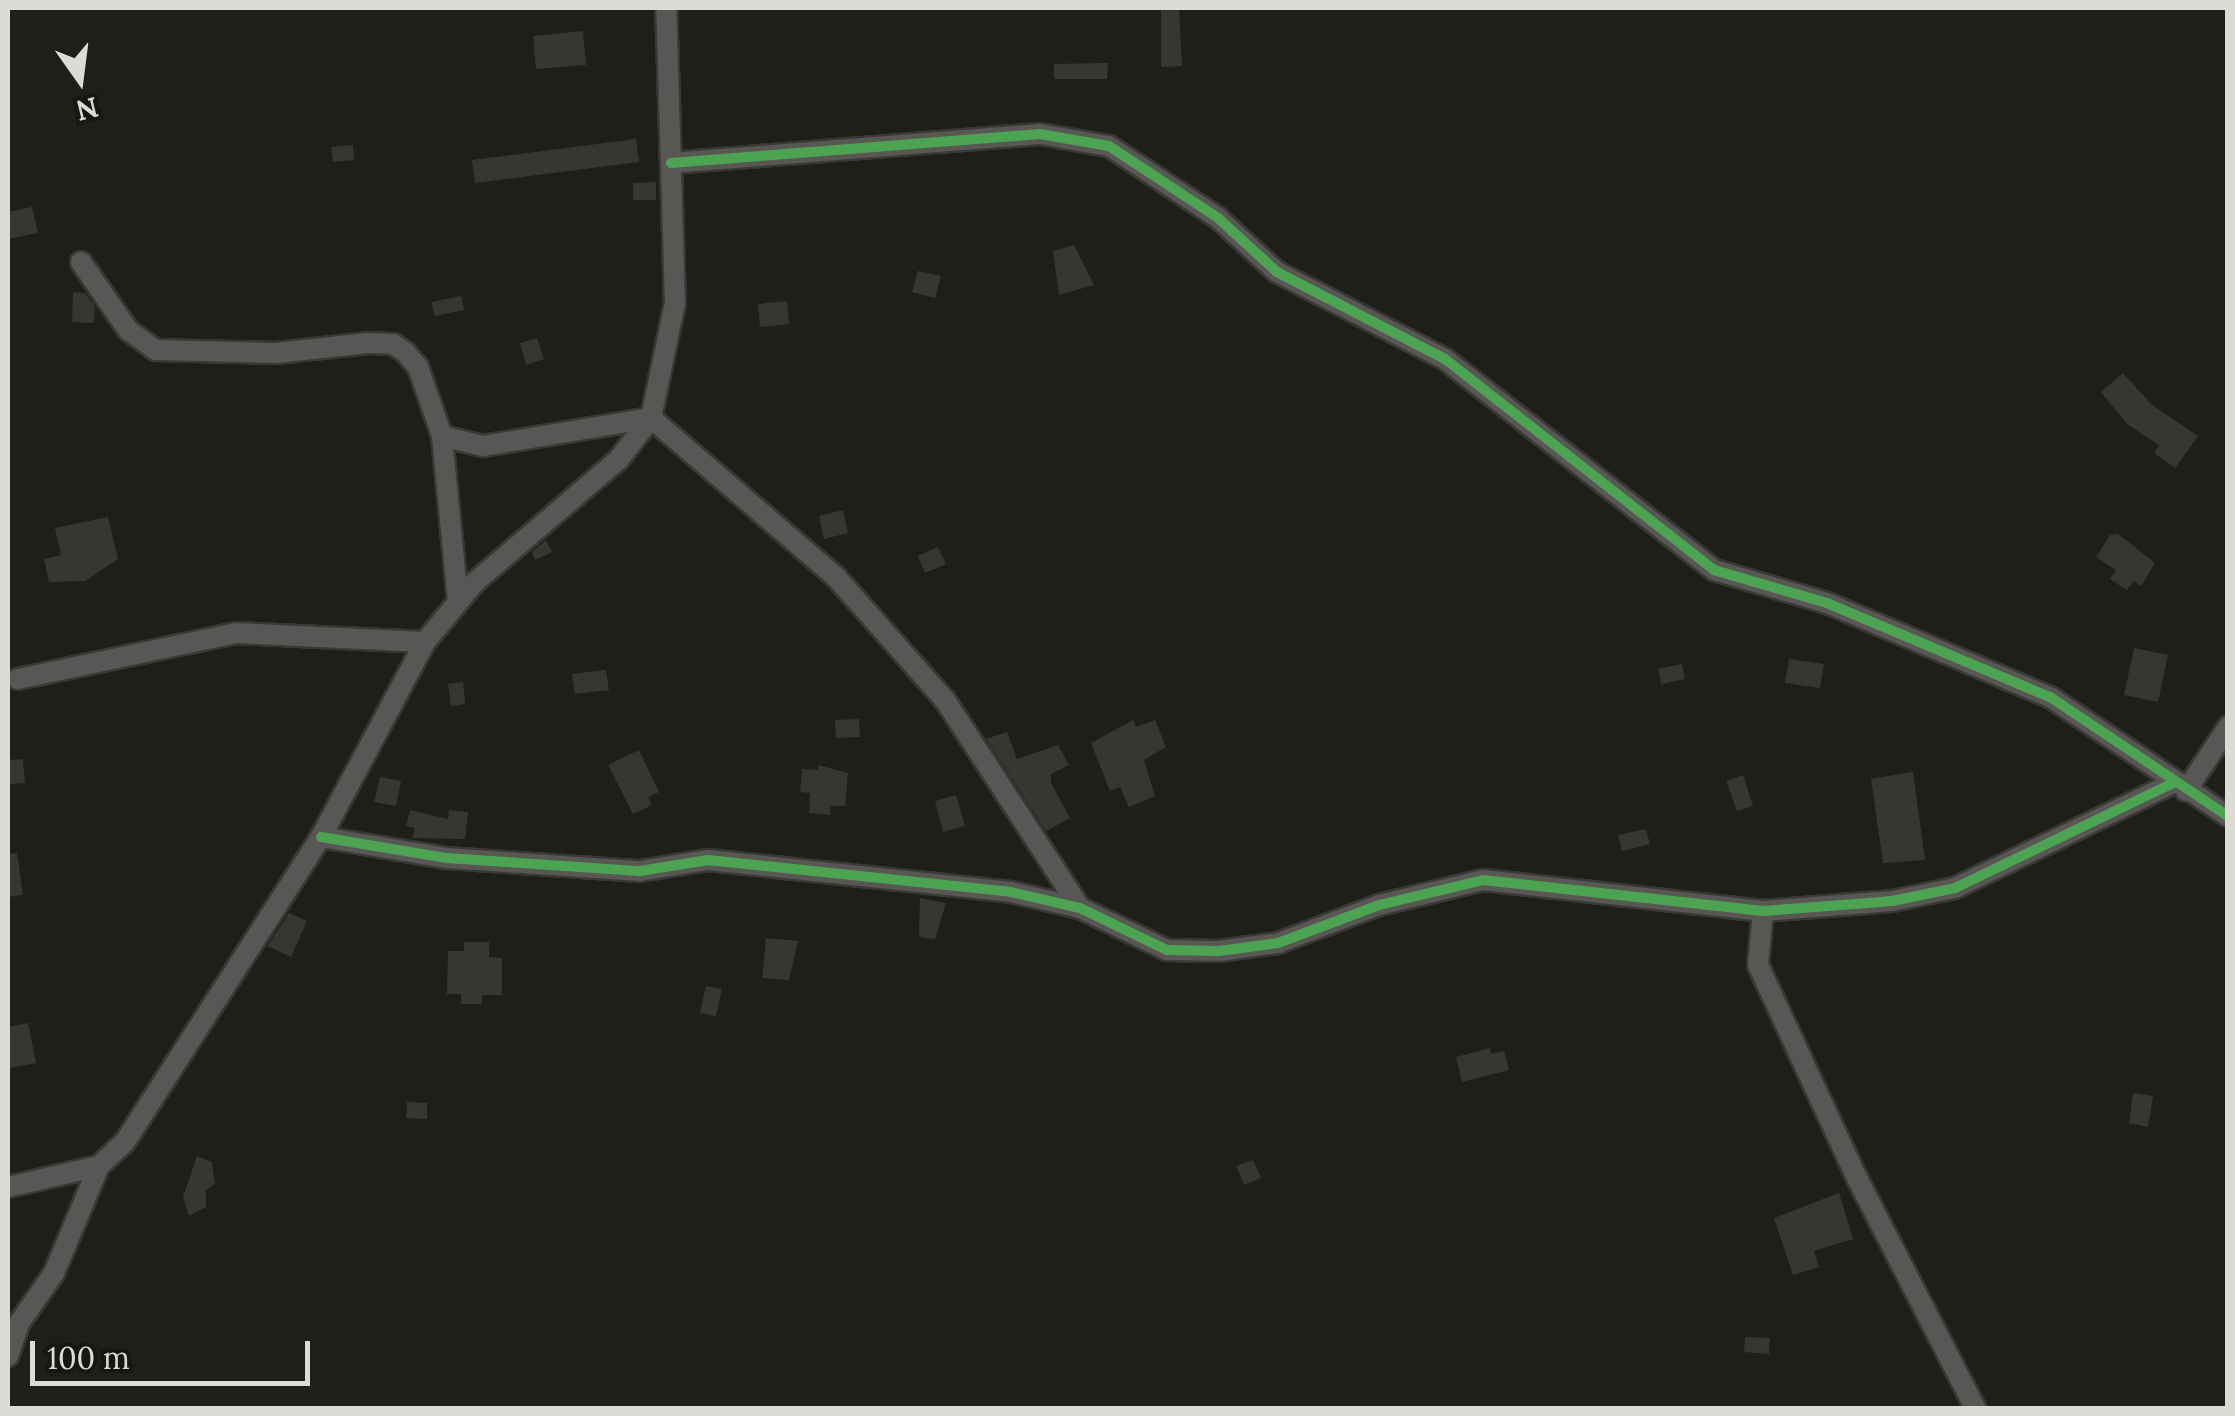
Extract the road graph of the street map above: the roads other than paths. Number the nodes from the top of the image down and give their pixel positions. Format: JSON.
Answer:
{"nodes":[{"id":1,"x":666,"y":8,"type":"edge"},
{"id":2,"x":671,"y":163,"type":"junction"},
{"id":3,"x":82,"y":262,"type":"dead end"},
{"id":4,"x":651,"y":418,"type":"junction"},
{"id":5,"x":442,"y":436,"type":"junction"},
{"id":6,"x":458,"y":601,"type":"junction"},
{"id":7,"x":425,"y":642,"type":"junction"},
{"id":8,"x":18,"y":678,"type":"dead end"},
{"id":9,"x":2228,"y":727,"type":"edge"},
{"id":10,"x":2179,"y":787,"type":"junction"},
{"id":11,"x":2228,"y":816,"type":"edge"},
{"id":12,"x":321,"y":837,"type":"junction"},
{"id":13,"x":1080,"y":908,"type":"junction"},
{"id":14,"x":1763,"y":911,"type":"junction"},
{"id":15,"x":99,"y":1166,"type":"junction"},
{"id":16,"x":8,"y":1188,"type":"edge"},
{"id":17,"x":8,"y":1356,"type":"edge"},
{"id":18,"x":1976,"y":1408,"type":"edge"}],
"edges":[{"from":1,"to":2,"type":"street"},
{"from":2,"to":4,"type":"street"},
{"from":2,"to":10,"type":"street"},
{"from":3,"to":5,"type":"street"},
{"from":4,"to":5,"type":"street"},
{"from":4,"to":6,"type":"street"},
{"from":4,"to":13,"type":"street"},
{"from":5,"to":6,"type":"street"},
{"from":6,"to":7,"type":"street"},
{"from":7,"to":8,"type":"street"},
{"from":7,"to":12,"type":"street"},
{"from":9,"to":10,"type":"street"},
{"from":10,"to":11,"type":"street"},
{"from":10,"to":14,"type":"street"},
{"from":12,"to":13,"type":"street"},
{"from":12,"to":15,"type":"street"},
{"from":13,"to":14,"type":"street"},
{"from":14,"to":18,"type":"street"},
{"from":15,"to":16,"type":"street"},
{"from":15,"to":17,"type":"street"}]}
